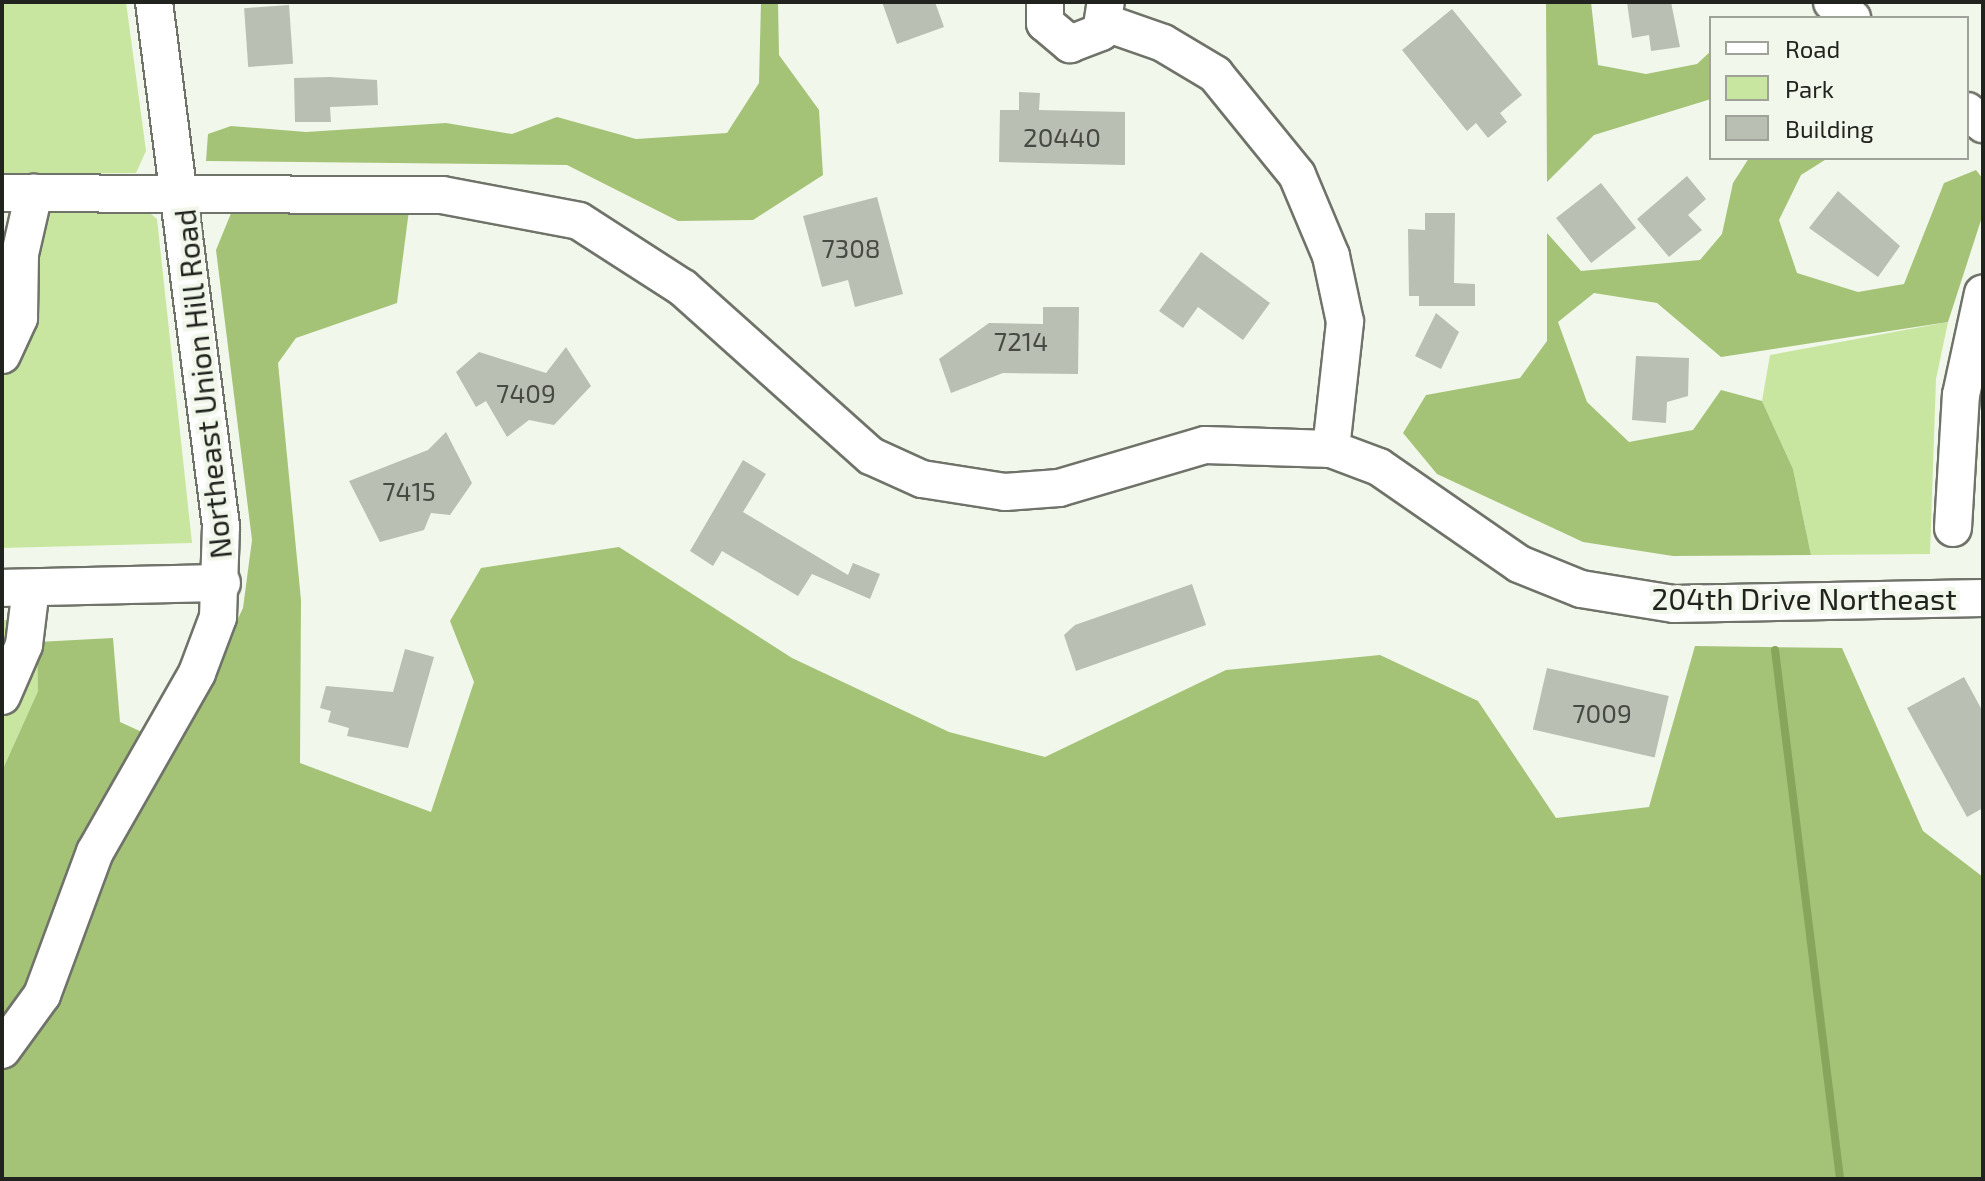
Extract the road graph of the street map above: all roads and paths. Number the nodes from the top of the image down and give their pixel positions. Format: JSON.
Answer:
{"nodes":[{"id":1,"x":154,"y":2,"type":"edge"},
{"id":2,"x":1045,"y":2,"type":"edge"},
{"id":3,"x":1832,"y":2,"type":"edge"},
{"id":4,"x":1106,"y":12,"type":"edge"},
{"id":5,"x":1850,"y":16,"type":"edge"},
{"id":6,"x":18,"y":193,"type":"edge"},
{"id":7,"x":181,"y":193,"type":"junction"},
{"id":8,"x":1983,"y":293,"type":"edge"},
{"id":9,"x":2,"y":355,"type":"edge"},
{"id":10,"x":1331,"y":449,"type":"junction"},
{"id":11,"x":1953,"y":528,"type":"dead end"},
{"id":12,"x":222,"y":583,"type":"junction"},
{"id":13,"x":16,"y":588,"type":"edge"},
{"id":14,"x":1983,"y":598,"type":"edge"},
{"id":15,"x":2,"y":696,"type":"edge"},
{"id":16,"x":2,"y":1050,"type":"edge"}],
"edges":[{"from":1,"to":7,"type":"street","name":"Northeast Union Hill Road"},
{"from":2,"to":4,"type":"street"},
{"from":3,"to":5,"type":"street"},
{"from":4,"to":10,"type":"street"},
{"from":6,"to":7,"type":"street","name":"204th Drive Northeast"},
{"from":6,"to":9,"type":"street"},
{"from":7,"to":10,"type":"street","name":"204th Drive Northeast"},
{"from":7,"to":12,"type":"street","name":"Northeast Union Hill Road"},
{"from":8,"to":11,"type":"street"},
{"from":10,"to":14,"type":"street","name":"204th Drive Northeast"},
{"from":12,"to":13,"type":"street"},
{"from":12,"to":16,"type":"street","name":"Northeast Union Hill Road"},
{"from":13,"to":15,"type":"street"}]}
